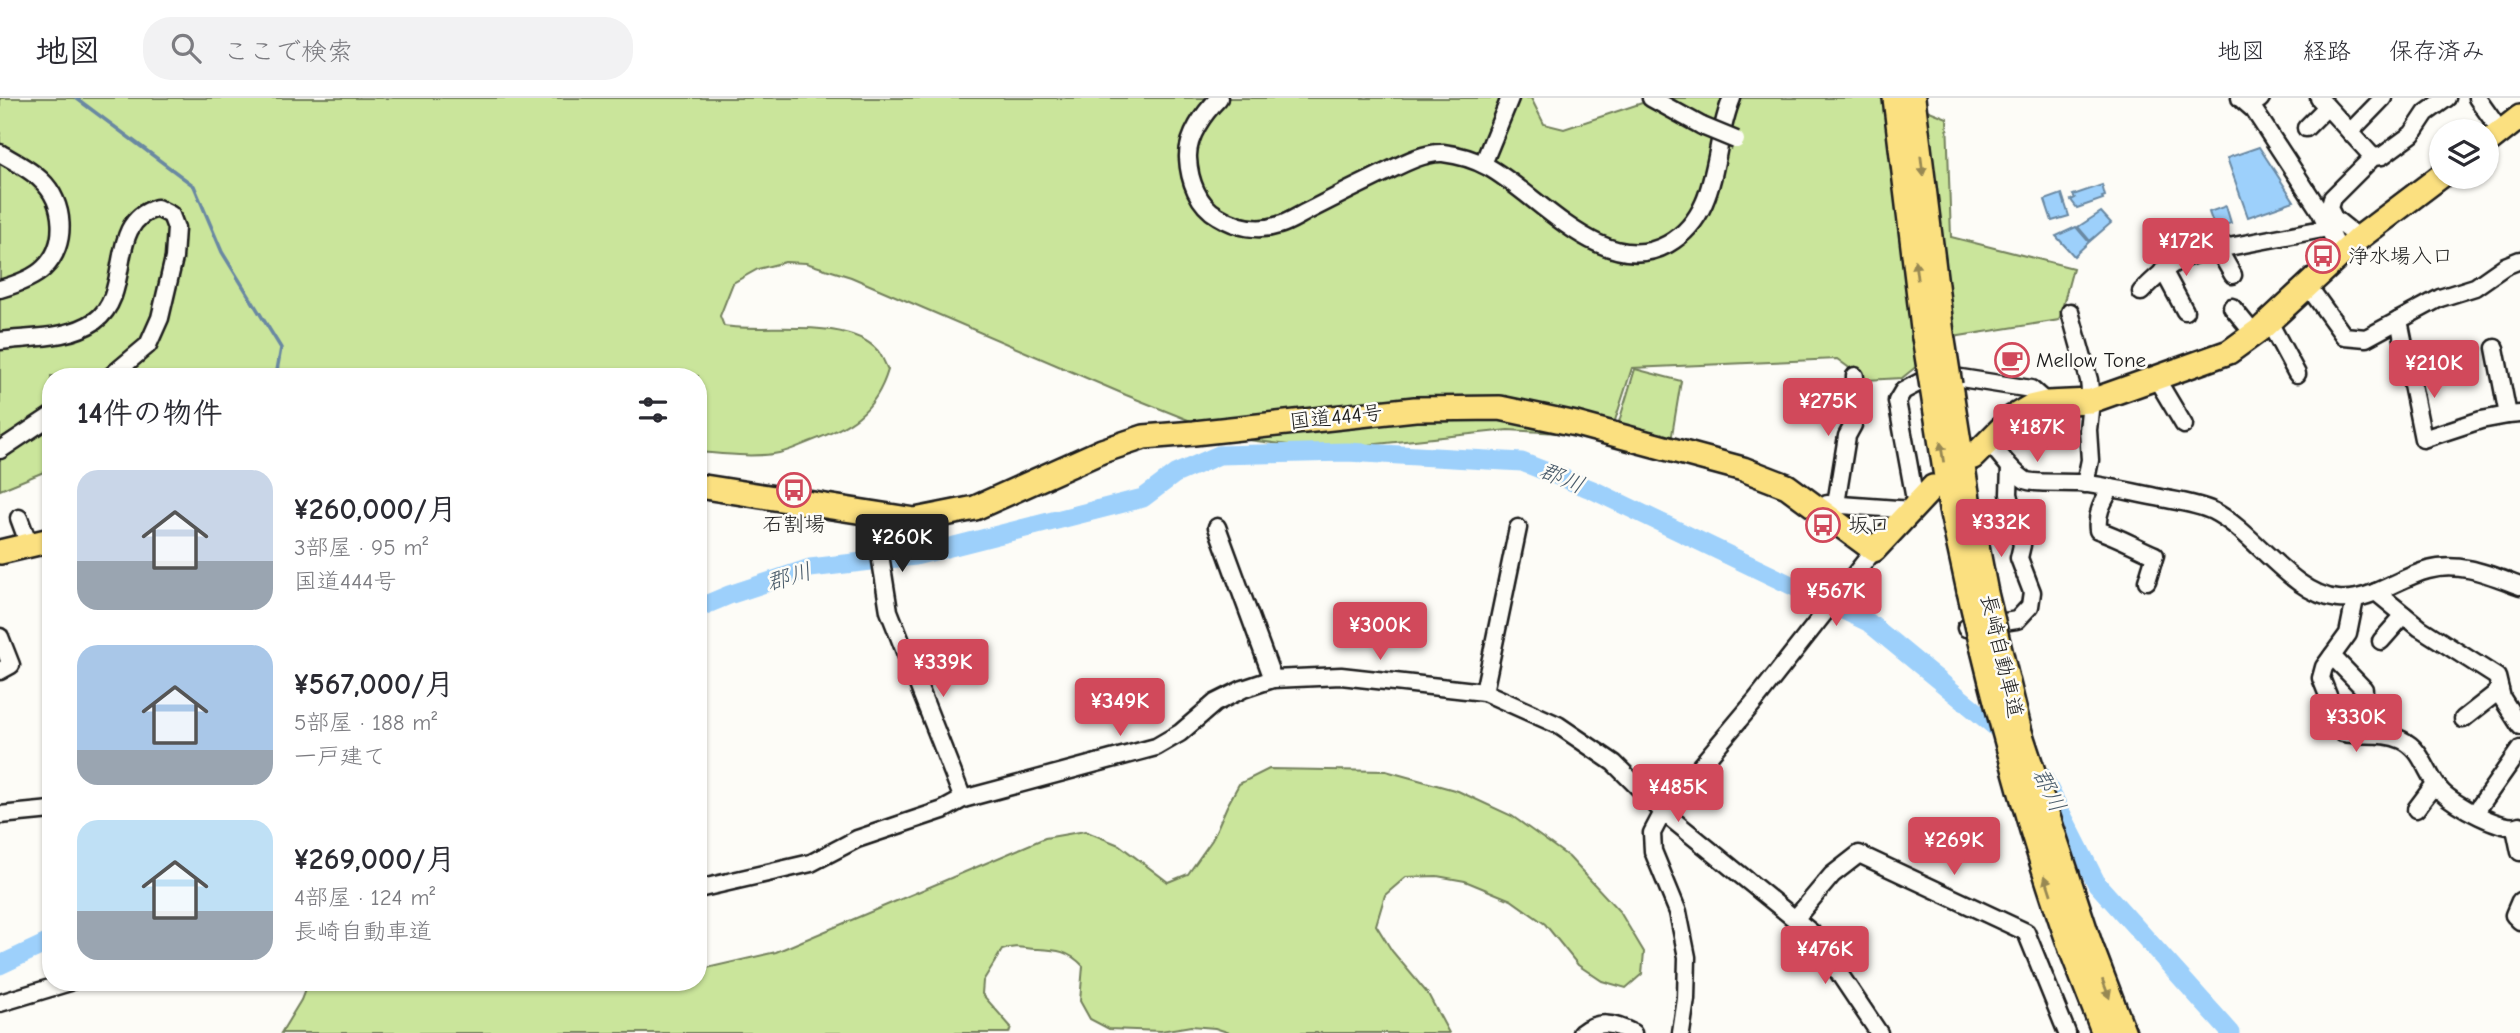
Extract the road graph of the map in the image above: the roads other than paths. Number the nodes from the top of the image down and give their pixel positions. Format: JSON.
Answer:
{"nodes":[{"id":1,"x":1219,"y":98,"type":"edge"},
{"id":2,"x":1510,"y":98,"type":"edge"},
{"id":3,"x":1651,"y":98,"type":"edge"},
{"id":4,"x":1732,"y":98,"type":"edge"},
{"id":5,"x":1895,"y":98,"type":"edge"},
{"id":6,"x":1913,"y":98,"type":"edge"},
{"id":7,"x":2240,"y":98,"type":"edge"},
{"id":8,"x":2383,"y":98,"type":"edge"},
{"id":9,"x":2447,"y":98,"type":"edge"},
{"id":10,"x":2477,"y":98,"type":"edge"},
{"id":11,"x":2323,"y":103,"type":"edge"},
{"id":12,"x":2520,"y":117,"type":"edge"},
{"id":13,"x":2486,"y":119,"type":"edge"},
{"id":14,"x":2306,"y":128,"type":"dead end"},
{"id":15,"x":2350,"y":132,"type":"junction"},
{"id":16,"x":2499,"y":133,"type":"edge"},
{"id":17,"x":1736,"y":140,"type":"dead end"},
{"id":18,"x":0,"y":153,"type":"edge"},
{"id":19,"x":2373,"y":157,"type":"junction"},
{"id":20,"x":1483,"y":164,"type":"junction"},
{"id":21,"x":2429,"y":185,"type":"edge"},
{"id":22,"x":2328,"y":228,"type":"junction"},
{"id":23,"x":2359,"y":238,"type":"junction"},
{"id":24,"x":2218,"y":249,"type":"junction"},
{"id":25,"x":2340,"y":254,"type":"junction"},
{"id":26,"x":2520,"y":260,"type":"edge"},
{"id":27,"x":2163,"y":270,"type":"junction"},
{"id":28,"x":2233,"y":275,"type":"dead end"},
{"id":29,"x":2308,"y":286,"type":"junction"},
{"id":30,"x":0,"y":289,"type":"edge"},
{"id":31,"x":2141,"y":292,"type":"dead end"},
{"id":32,"x":2232,"y":307,"type":"dead end"},
{"id":33,"x":2185,"y":311,"type":"dead end"},
{"id":34,"x":2070,"y":312,"type":"dead end"},
{"id":35,"x":2399,"y":320,"type":"junction"},
{"id":36,"x":2261,"y":328,"type":"junction"},
{"id":37,"x":1933,"y":336,"type":"junction"},
{"id":38,"x":0,"y":341,"type":"edge"},
{"id":39,"x":2495,"y":348,"type":"dead end"},
{"id":40,"x":121,"y":368,"type":"edge"},
{"id":41,"x":2297,"y":374,"type":"dead end"},
{"id":42,"x":1855,"y":376,"type":"dead end"},
{"id":43,"x":2156,"y":378,"type":"junction"},
{"id":44,"x":2091,"y":401,"type":"junction"},
{"id":45,"x":2047,"y":403,"type":"junction"},
{"id":46,"x":2514,"y":414,"type":"edge"},
{"id":47,"x":42,"y":422,"type":"edge"},
{"id":48,"x":2184,"y":425,"type":"dead end"},
{"id":49,"x":1981,"y":449,"type":"joint"},
{"id":50,"x":0,"y":450,"type":"edge"},
{"id":51,"x":2010,"y":467,"type":"junction"},
{"id":52,"x":2085,"y":484,"type":"junction"},
{"id":53,"x":707,"y":487,"type":"edge"},
{"id":54,"x":1934,"y":487,"type":"dead end"},
{"id":55,"x":2111,"y":488,"type":"junction"},
{"id":56,"x":1811,"y":503,"type":"junction"},
{"id":57,"x":1836,"y":504,"type":"junction"},
{"id":58,"x":1914,"y":507,"type":"junction"},
{"id":59,"x":885,"y":516,"type":"junction"},
{"id":60,"x":19,"y":518,"type":"dead end"},
{"id":61,"x":1217,"y":527,"type":"dead end"},
{"id":62,"x":1518,"y":528,"type":"dead end"},
{"id":63,"x":40,"y":542,"type":"edge"},
{"id":64,"x":1874,"y":550,"type":"junction"},
{"id":65,"x":0,"y":552,"type":"edge"},
{"id":66,"x":2147,"y":580,"type":"dead end"},
{"id":67,"x":2520,"y":586,"type":"edge"},
{"id":68,"x":2376,"y":592,"type":"junction"},
{"id":69,"x":2354,"y":598,"type":"junction"},
{"id":70,"x":2404,"y":615,"type":"junction"},
{"id":71,"x":1966,"y":628,"type":"dead end"},
{"id":72,"x":0,"y":637,"type":"edge"},
{"id":73,"x":2381,"y":641,"type":"dead end"},
{"id":74,"x":2332,"y":656,"type":"junction"},
{"id":75,"x":0,"y":671,"type":"edge"},
{"id":76,"x":1273,"y":679,"type":"junction"},
{"id":77,"x":2364,"y":689,"type":"dead end"},
{"id":78,"x":2500,"y":690,"type":"junction"},
{"id":79,"x":1484,"y":692,"type":"junction"},
{"id":80,"x":2462,"y":719,"type":"dead end"},
{"id":81,"x":2520,"y":726,"type":"edge"},
{"id":82,"x":2520,"y":749,"type":"edge"},
{"id":83,"x":2441,"y":791,"type":"junction"},
{"id":84,"x":963,"y":799,"type":"junction"},
{"id":85,"x":2416,"y":809,"type":"dead end"},
{"id":86,"x":42,"y":811,"type":"edge"},
{"id":87,"x":1663,"y":813,"type":"junction"},
{"id":88,"x":2475,"y":813,"type":"junction"},
{"id":89,"x":0,"y":815,"type":"edge"},
{"id":90,"x":2517,"y":827,"type":"edge"},
{"id":91,"x":2520,"y":852,"type":"edge"},
{"id":92,"x":707,"y":887,"type":"edge"},
{"id":93,"x":2520,"y":901,"type":"edge"},
{"id":94,"x":1795,"y":919,"type":"junction"},
{"id":95,"x":2520,"y":921,"type":"edge"},
{"id":96,"x":2080,"y":946,"type":"junction"},
{"id":97,"x":42,"y":990,"type":"edge"},
{"id":98,"x":0,"y":1003,"type":"edge"},
{"id":99,"x":1581,"y":1033,"type":"edge"},
{"id":100,"x":1633,"y":1033,"type":"edge"},
{"id":101,"x":1682,"y":1033,"type":"edge"},
{"id":102,"x":1879,"y":1033,"type":"edge"},
{"id":103,"x":2067,"y":1033,"type":"edge"},
{"id":104,"x":2104,"y":1033,"type":"edge"},
{"id":105,"x":2124,"y":1033,"type":"edge"}],
"edges":[{"from":1,"to":20,"type":"street"},
{"from":2,"to":20,"type":"street"},
{"from":3,"to":17,"type":"street","bridge":true},
{"from":4,"to":20,"type":"street"},
{"from":37,"to":5,"type":"highway","name":"長崎自動車道","one_way":true},
{"from":6,"to":37,"type":"highway","name":"長崎自動車道","one_way":true},
{"from":7,"to":22,"type":"street"},
{"from":8,"to":15,"type":"street"},
{"from":9,"to":19,"type":"street"},
{"from":10,"to":13,"type":"street"},
{"from":11,"to":14,"type":"street"},
{"from":11,"to":15,"type":"street"},
{"from":12,"to":16,"type":"highway"},
{"from":15,"to":19,"type":"street"},
{"from":18,"to":30,"type":"street"},
{"from":19,"to":23,"type":"street"},
{"from":21,"to":23,"type":"highway"},
{"from":22,"to":24,"type":"street"},
{"from":22,"to":25,"type":"street"},
{"from":23,"to":25,"type":"highway"},
{"from":24,"to":27,"type":"street"},
{"from":24,"to":28,"type":"street"},
{"from":25,"to":29,"type":"highway"},
{"from":26,"to":35,"type":"street"},
{"from":27,"to":31,"type":"street"},
{"from":27,"to":33,"type":"street"},
{"from":29,"to":35,"type":"street"},
{"from":29,"to":36,"type":"highway"},
{"from":32,"to":36,"type":"street"},
{"from":34,"to":44,"type":"street"},
{"from":35,"to":46,"type":"street"},
{"from":36,"to":41,"type":"street"},
{"from":36,"to":43,"type":"highway"},
{"from":37,"to":96,"type":"highway","name":"長崎自動車道","bridge":true},
{"from":38,"to":40,"type":"street"},
{"from":39,"to":46,"type":"street"},
{"from":42,"to":57,"type":"street"},
{"from":43,"to":44,"type":"highway"},
{"from":43,"to":48,"type":"street"},
{"from":44,"to":45,"type":"highway"},
{"from":44,"to":52,"type":"street"},
{"from":45,"to":49,"type":"highway"},
{"from":45,"to":58,"type":"street"},
{"from":47,"to":50,"type":"street"},
{"from":49,"to":51,"type":"street"},
{"from":51,"to":52,"type":"street"},
{"from":51,"to":71,"type":"street"},
{"from":52,"to":55,"type":"street"},
{"from":53,"to":59,"type":"highway","name":"国道444号"},
{"from":54,"to":58,"type":"highway"},
{"from":55,"to":66,"type":"street"},
{"from":55,"to":69,"type":"street"},
{"from":56,"to":57,"type":"street"},
{"from":56,"to":59,"type":"highway","name":"国道444号"},
{"from":56,"to":64,"type":"highway","name":"国道444号"},
{"from":57,"to":58,"type":"street"},
{"from":58,"to":64,"type":"highway"},
{"from":59,"to":84,"type":"street"},
{"from":60,"to":63,"type":"street"},
{"from":61,"to":76,"type":"street"},
{"from":62,"to":79,"type":"street"},
{"from":63,"to":65,"type":"highway"},
{"from":64,"to":87,"type":"street"},
{"from":67,"to":68,"type":"street"},
{"from":68,"to":69,"type":"street"},
{"from":68,"to":70,"type":"street"},
{"from":69,"to":74,"type":"street"},
{"from":70,"to":73,"type":"street"},
{"from":70,"to":78,"type":"street"},
{"from":72,"to":75,"type":"street"},
{"from":74,"to":77,"type":"street"},
{"from":74,"to":83,"type":"street"},
{"from":76,"to":79,"type":"street"},
{"from":76,"to":84,"type":"street"},
{"from":78,"to":80,"type":"street"},
{"from":78,"to":81,"type":"street"},
{"from":79,"to":87,"type":"street"},
{"from":82,"to":88,"type":"street"},
{"from":83,"to":85,"type":"street"},
{"from":83,"to":88,"type":"street"},
{"from":84,"to":92,"type":"street"},
{"from":86,"to":89,"type":"street"},
{"from":87,"to":94,"type":"street"},
{"from":87,"to":101,"type":"street"},
{"from":88,"to":90,"type":"street"},
{"from":90,"to":91,"type":"street"},
{"from":93,"to":95,"type":"street"},
{"from":94,"to":102,"type":"street"},
{"from":94,"to":103,"type":"street"},
{"from":96,"to":104,"type":"highway","name":"長崎自動車道"},
{"from":96,"to":105,"type":"highway","name":"長崎自動車道","one_way":true},
{"from":97,"to":98,"type":"street"},
{"from":99,"to":100,"type":"street"}]}
